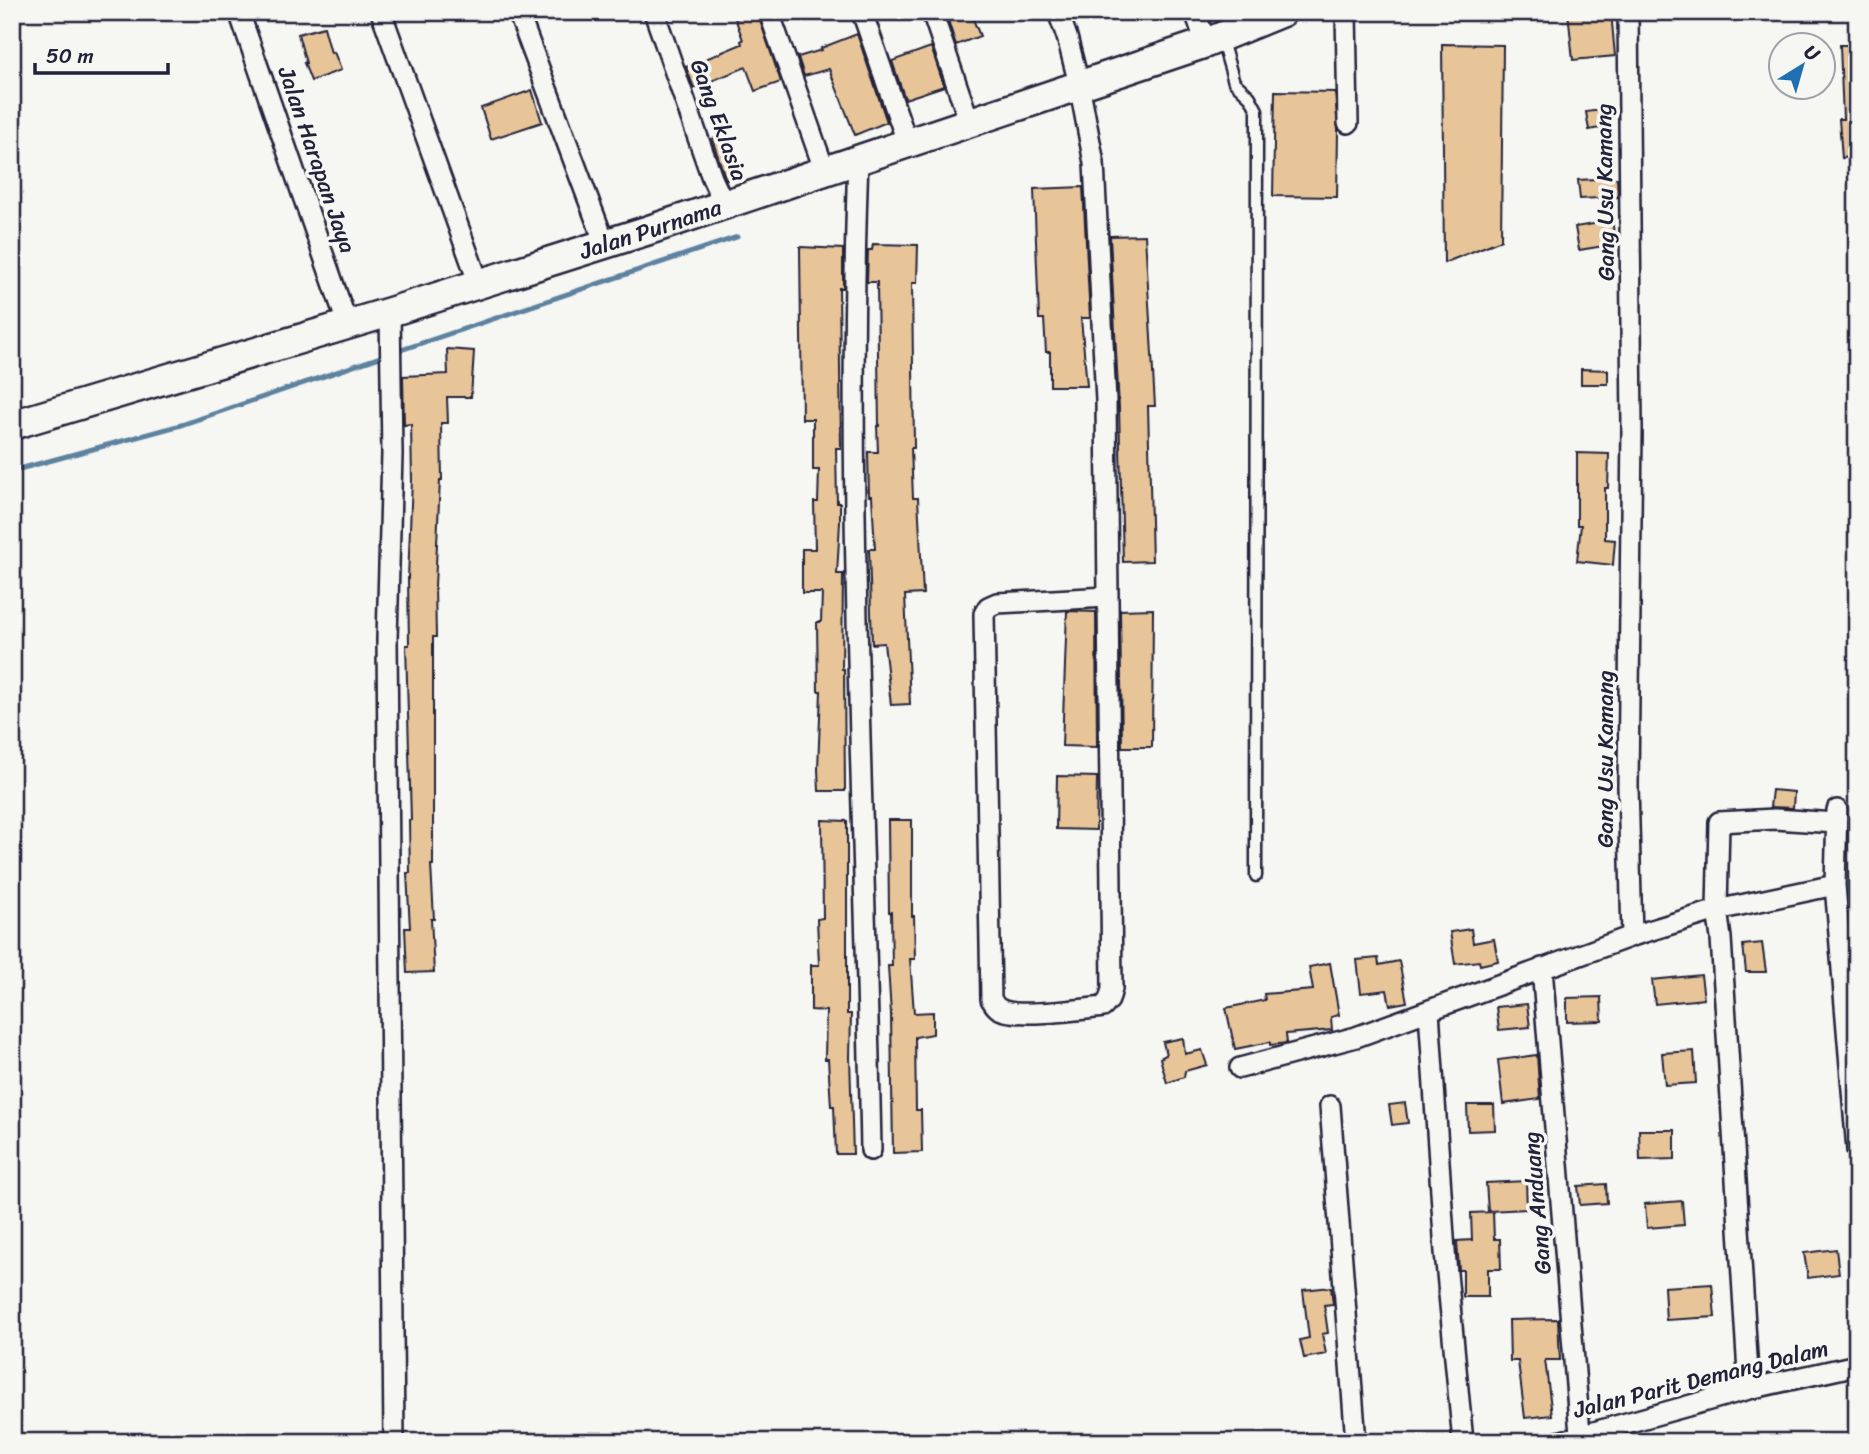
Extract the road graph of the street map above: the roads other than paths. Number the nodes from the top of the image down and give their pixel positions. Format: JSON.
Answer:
{"nodes":[{"id":1,"x":239,"y":12,"type":"edge"},
{"id":2,"x":381,"y":12,"type":"edge"},
{"id":3,"x":517,"y":12,"type":"edge"},
{"id":4,"x":654,"y":12,"type":"edge"},
{"id":5,"x":769,"y":12,"type":"edge"},
{"id":6,"x":862,"y":12,"type":"edge"},
{"id":7,"x":932,"y":12,"type":"edge"},
{"id":8,"x":1058,"y":12,"type":"edge"},
{"id":9,"x":1195,"y":12,"type":"edge"},
{"id":10,"x":1282,"y":12,"type":"edge"},
{"id":11,"x":1346,"y":12,"type":"edge"},
{"id":12,"x":1628,"y":12,"type":"edge"},
{"id":13,"x":1213,"y":40,"type":"junction"},
{"id":14,"x":1079,"y":84,"type":"junction"},
{"id":15,"x":969,"y":121,"type":"junction"},
{"id":16,"x":1348,"y":124,"type":"dead end"},
{"id":17,"x":907,"y":142,"type":"junction"},
{"id":18,"x":858,"y":159,"type":"junction"},
{"id":19,"x":825,"y":172,"type":"junction"},
{"id":20,"x":724,"y":204,"type":"junction"},
{"id":21,"x":605,"y":244,"type":"junction"},
{"id":22,"x":479,"y":284,"type":"junction"},
{"id":23,"x":390,"y":313,"type":"junction"},
{"id":24,"x":347,"y":323,"type":"junction"},
{"id":25,"x":12,"y":425,"type":"edge"},
{"id":26,"x":1107,"y":597,"type":"junction"},
{"id":27,"x":1256,"y":876,"type":"dead end"},
{"id":28,"x":1835,"y":885,"type":"junction"},
{"id":29,"x":1717,"y":910,"type":"junction"},
{"id":30,"x":1632,"y":936,"type":"junction"},
{"id":31,"x":1542,"y":968,"type":"junction"},
{"id":32,"x":1429,"y":1011,"type":"junction"},
{"id":33,"x":1240,"y":1068,"type":"dead end"},
{"id":34,"x":1331,"y":1107,"type":"dead end"},
{"id":35,"x":872,"y":1150,"type":"dead end"},
{"id":36,"x":1857,"y":1150,"type":"edge"},
{"id":37,"x":1857,"y":1365,"type":"edge"},
{"id":38,"x":1749,"y":1389,"type":"junction"},
{"id":39,"x":1580,"y":1434,"type":"junction"},
{"id":40,"x":394,"y":1442,"type":"edge"},
{"id":41,"x":1356,"y":1442,"type":"edge"},
{"id":42,"x":1463,"y":1442,"type":"edge"},
{"id":43,"x":1558,"y":1442,"type":"edge"}],
"edges":[{"from":1,"to":24,"type":"street","name":"Jalan Harapan Jaya"},
{"from":2,"to":22,"type":"street"},
{"from":3,"to":21,"type":"street"},
{"from":4,"to":20,"type":"street","name":"Gang Eklasia"},
{"from":5,"to":19,"type":"street"},
{"from":6,"to":17,"type":"street"},
{"from":7,"to":15,"type":"street"},
{"from":8,"to":14,"type":"street"},
{"from":9,"to":13,"type":"street"},
{"from":10,"to":13,"type":"street","name":"Jalan Purnama"},
{"from":11,"to":16,"type":"street"},
{"from":12,"to":30,"type":"street","name":"Gang Usu Kamang"},
{"from":13,"to":14,"type":"street","name":"Jalan Purnama"},
{"from":13,"to":27,"type":"lane"},
{"from":14,"to":15,"type":"street","name":"Jalan Purnama"},
{"from":14,"to":26,"type":"street"},
{"from":15,"to":17,"type":"street","name":"Jalan Purnama"},
{"from":17,"to":18,"type":"street","name":"Jalan Purnama"},
{"from":18,"to":19,"type":"street","name":"Jalan Purnama"},
{"from":18,"to":35,"type":"street"},
{"from":19,"to":20,"type":"street","name":"Jalan Purnama"},
{"from":20,"to":21,"type":"street","name":"Jalan Purnama"},
{"from":21,"to":22,"type":"street","name":"Jalan Purnama"},
{"from":22,"to":23,"type":"street","name":"Jalan Purnama"},
{"from":23,"to":24,"type":"street","name":"Jalan Purnama"},
{"from":23,"to":40,"type":"street"},
{"from":24,"to":25,"type":"street","name":"Jalan Purnama"},
{"from":26,"to":26,"type":"street"},
{"from":28,"to":29,"type":"street"},
{"from":28,"to":29,"type":"street"},
{"from":28,"to":36,"type":"street"},
{"from":29,"to":30,"type":"street"},
{"from":29,"to":38,"type":"street"},
{"from":30,"to":31,"type":"street"},
{"from":31,"to":32,"type":"street"},
{"from":31,"to":39,"type":"street","name":"Gang Anduang"},
{"from":32,"to":33,"type":"street"},
{"from":32,"to":42,"type":"street"},
{"from":34,"to":41,"type":"street"},
{"from":37,"to":38,"type":"street","name":"Jalan Parit Demang Dalam"},
{"from":38,"to":39,"type":"street","name":"Jalan Parit Demang Dalam"},
{"from":39,"to":43,"type":"street","name":"Jalan Parit Demang Dalam"}]}
